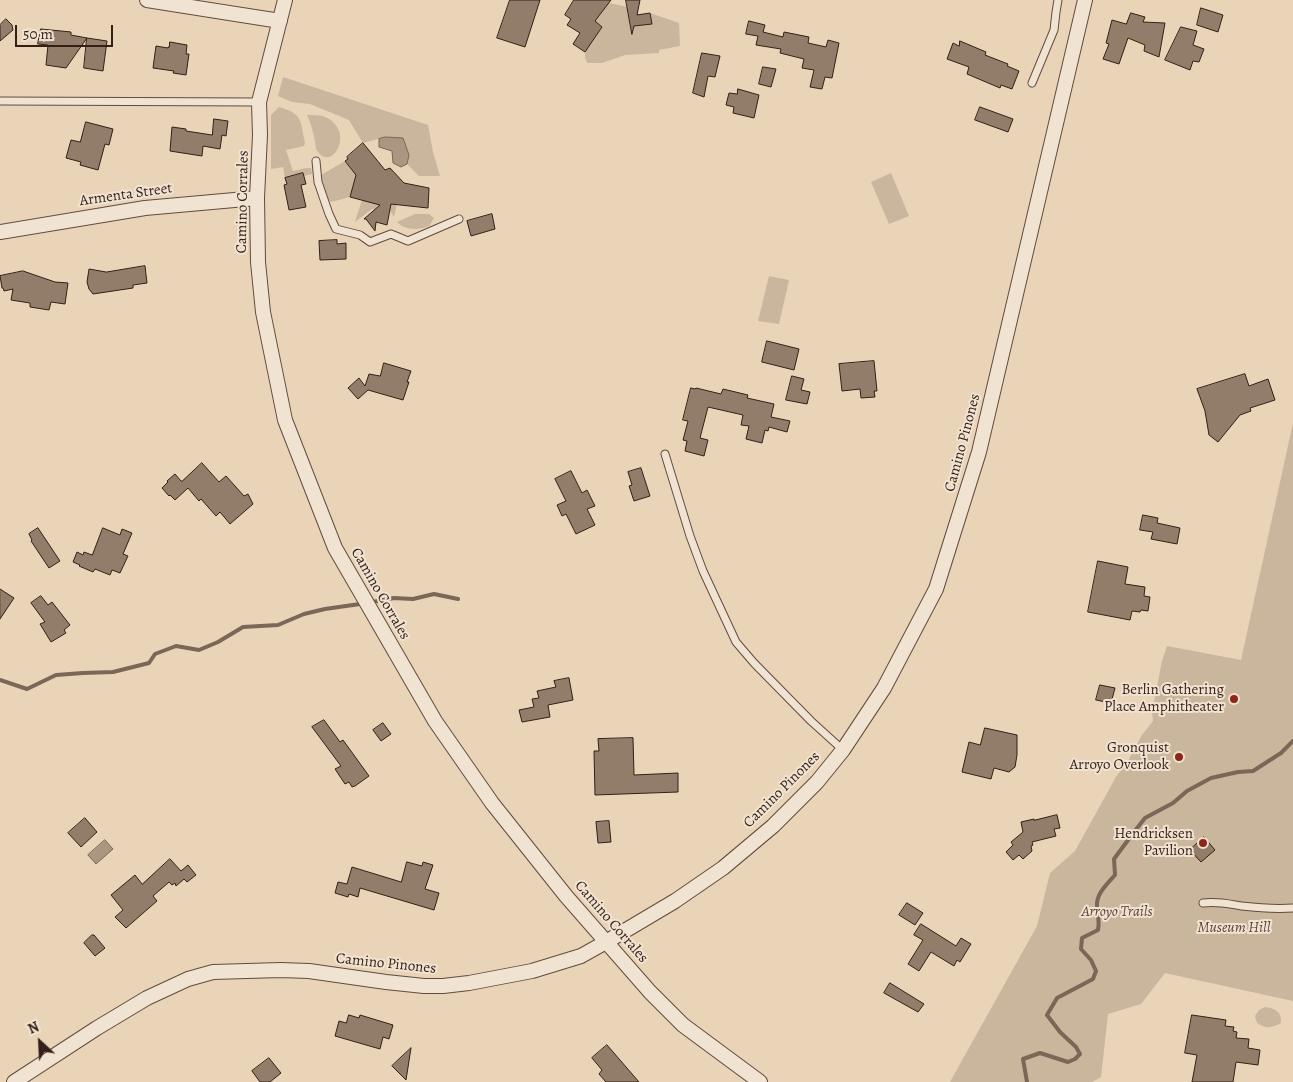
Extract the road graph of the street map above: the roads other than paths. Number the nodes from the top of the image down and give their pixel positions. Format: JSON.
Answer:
{"nodes":[{"id":1,"x":147,"y":0,"type":"edge"},
{"id":2,"x":285,"y":0,"type":"edge"},
{"id":3,"x":1058,"y":0,"type":"edge"},
{"id":4,"x":1084,"y":0,"type":"edge"},
{"id":5,"x":280,"y":22,"type":"junction"},
{"id":6,"x":1032,"y":83,"type":"dead end"},
{"id":7,"x":0,"y":101,"type":"edge"},
{"id":8,"x":259,"y":102,"type":"junction"},
{"id":9,"x":316,"y":161,"type":"dead end"},
{"id":10,"x":257,"y":198,"type":"junction"},
{"id":11,"x":458,"y":218,"type":"dead end"},
{"id":12,"x":0,"y":232,"type":"edge"},
{"id":13,"x":665,"y":454,"type":"dead end"},
{"id":14,"x":843,"y":750,"type":"junction"},
{"id":15,"x":1203,"y":903,"type":"dead end"},
{"id":16,"x":1293,"y":908,"type":"edge"},
{"id":17,"x":606,"y":942,"type":"junction"},
{"id":18,"x":14,"y":1082,"type":"edge"},
{"id":19,"x":760,"y":1082,"type":"edge"}],
"edges":[{"from":1,"to":5,"type":"street"},
{"from":2,"to":5,"type":"street","name":"Camino Corrales"},
{"from":3,"to":6,"type":"lane"},
{"from":4,"to":14,"type":"street","name":"Camino Pinones"},
{"from":5,"to":8,"type":"street","name":"Camino Corrales"},
{"from":7,"to":8,"type":"lane"},
{"from":8,"to":10,"type":"street","name":"Camino Corrales"},
{"from":9,"to":11,"type":"lane"},
{"from":10,"to":12,"type":"street","name":"Armenta Street"},
{"from":10,"to":17,"type":"street","name":"Camino Corrales"},
{"from":13,"to":14,"type":"lane"},
{"from":14,"to":17,"type":"street","name":"Camino Pinones"},
{"from":15,"to":16,"type":"lane"},
{"from":17,"to":18,"type":"street","name":"Camino Pinones"},
{"from":17,"to":19,"type":"street","name":"Camino Corrales"}]}
